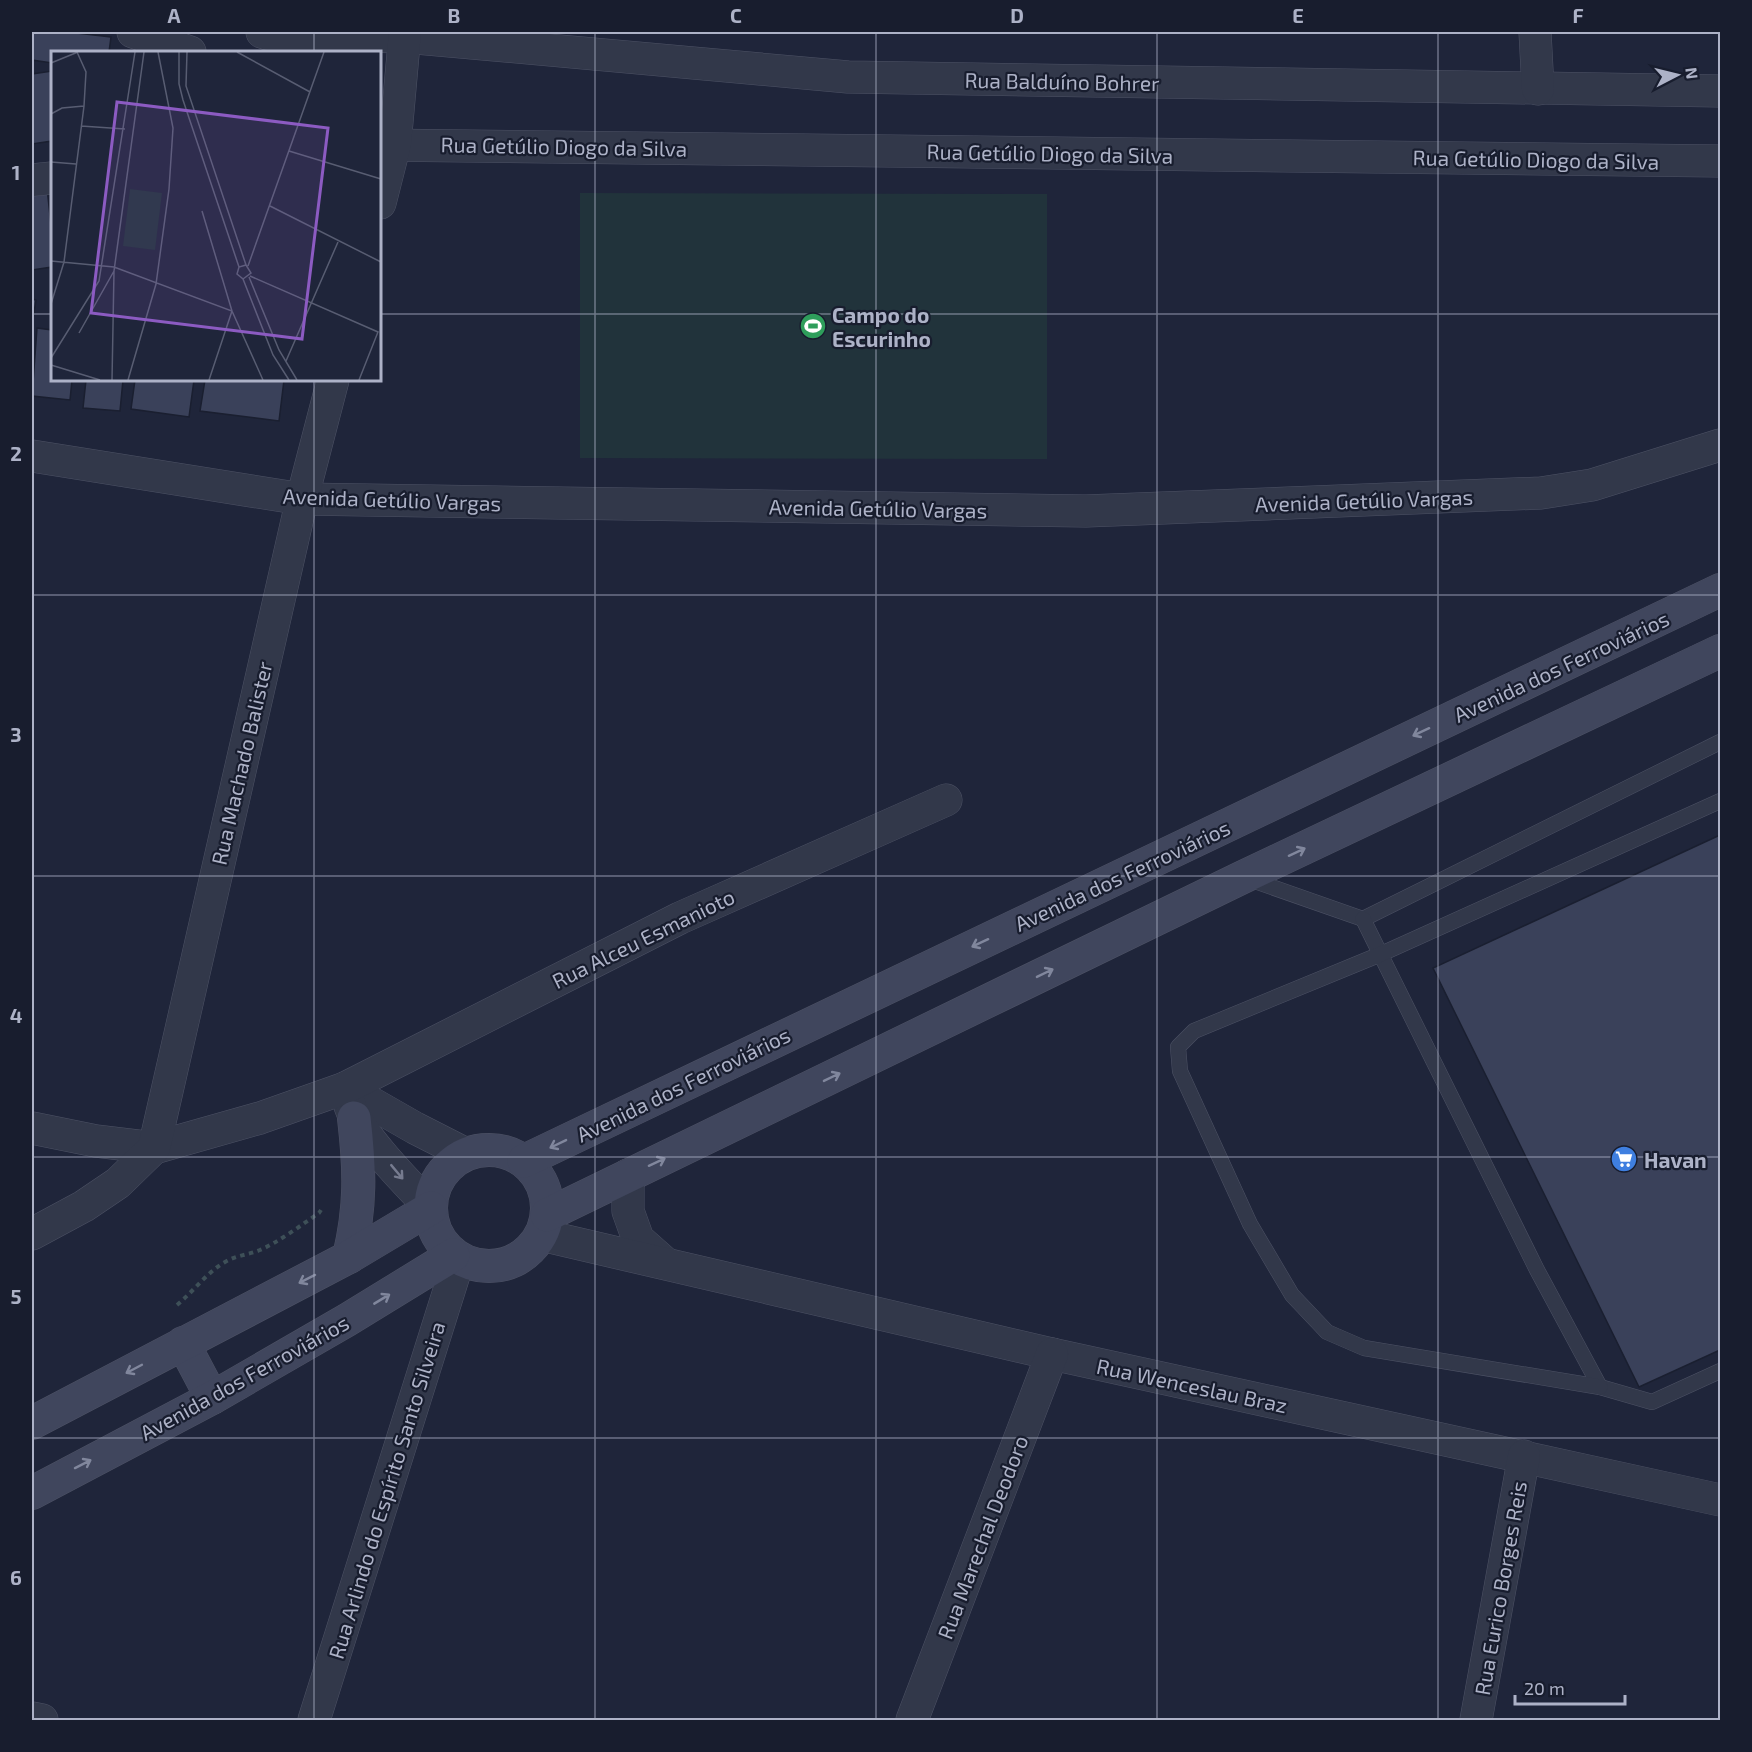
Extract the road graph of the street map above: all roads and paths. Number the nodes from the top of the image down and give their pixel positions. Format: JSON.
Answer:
{"nodes":[{"id":1,"x":133,"y":32,"type":"edge"},
{"id":2,"x":1535,"y":32,"type":"edge"},
{"id":3,"x":405,"y":34,"type":"edge"},
{"id":4,"x":270,"y":39,"type":"edge"},
{"id":5,"x":187,"y":51,"type":"edge"},
{"id":6,"x":1538,"y":89,"type":"junction"},
{"id":7,"x":1720,"y":91,"type":"edge"},
{"id":8,"x":387,"y":144,"type":"edge"},
{"id":9,"x":1720,"y":161,"type":"edge"},
{"id":10,"x":51,"y":178,"type":"edge"},
{"id":11,"x":32,"y":180,"type":"edge"},
{"id":12,"x":381,"y":194,"type":"edge"},
{"id":13,"x":333,"y":381,"type":"edge"},
{"id":14,"x":1720,"y":445,"type":"edge"},
{"id":15,"x":32,"y":456,"type":"edge"},
{"id":16,"x":302,"y":500,"type":"junction"},
{"id":17,"x":1720,"y":590,"type":"edge"},
{"id":18,"x":1720,"y":651,"type":"edge"},
{"id":19,"x":1720,"y":742,"type":"edge"},
{"id":20,"x":946,"y":800,"type":"dead end"},
{"id":21,"x":1720,"y":801,"type":"edge"},
{"id":22,"x":1243,"y":877,"type":"junction"},
{"id":23,"x":1363,"y":919,"type":"junction"},
{"id":24,"x":1381,"y":954,"type":"junction"},
{"id":25,"x":349,"y":1103,"type":"junction"},
{"id":26,"x":32,"y":1128,"type":"edge"},
{"id":27,"x":154,"y":1148,"type":"junction"},
{"id":28,"x":466,"y":1154,"type":"junction"},
{"id":29,"x":524,"y":1161,"type":"junction"},
{"id":30,"x":628,"y":1175,"type":"junction"},
{"id":31,"x":431,"y":1208,"type":"junction"},
{"id":32,"x":544,"y":1225,"type":"junction"},
{"id":33,"x":32,"y":1234,"type":"edge"},
{"id":34,"x":349,"y":1257,"type":"junction"},
{"id":35,"x":456,"y":1257,"type":"junction"},
{"id":36,"x":664,"y":1263,"type":"junction"},
{"id":37,"x":183,"y":1343,"type":"junction"},
{"id":38,"x":1052,"y":1354,"type":"junction"},
{"id":39,"x":1720,"y":1371,"type":"edge"},
{"id":40,"x":1600,"y":1387,"type":"junction"},
{"id":41,"x":212,"y":1398,"type":"junction"},
{"id":42,"x":32,"y":1423,"type":"edge"},
{"id":43,"x":1524,"y":1456,"type":"junction"},
{"id":44,"x":32,"y":1493,"type":"edge"},
{"id":45,"x":1720,"y":1500,"type":"edge"},
{"id":46,"x":32,"y":1718,"type":"edge"},
{"id":47,"x":42,"y":1720,"type":"edge"},
{"id":48,"x":314,"y":1720,"type":"edge"},
{"id":49,"x":912,"y":1720,"type":"edge"},
{"id":50,"x":1476,"y":1720,"type":"edge"}],
"edges":[{"from":1,"to":5,"type":"street"},
{"from":2,"to":6,"type":"street"},
{"from":3,"to":4,"type":"street","name":"Rua Balduíno Bohrer"},
{"from":3,"to":6,"type":"street","name":"Rua Balduíno Bohrer"},
{"from":3,"to":8,"type":"street"},
{"from":6,"to":7,"type":"street","name":"Rua Balduíno Bohrer"},
{"from":8,"to":9,"type":"street","name":"Rua Getúlio Diogo da Silva"},
{"from":8,"to":12,"type":"street"},
{"from":10,"to":11,"type":"street"},
{"from":13,"to":16,"type":"street","name":"Rua Machado Balister"},
{"from":14,"to":16,"type":"street","name":"Avenida Getúlio Vargas"},
{"from":15,"to":16,"type":"street","name":"Avenida Getúlio Vargas"},
{"from":16,"to":27,"type":"street","name":"Rua Machado Balister"},
{"from":17,"to":29,"type":"main road","name":"Avenida dos Ferroviários","one_way":true},
{"from":22,"to":18,"type":"main road","one_way":true},
{"from":19,"to":23,"type":"lane"},
{"from":20,"to":25,"type":"street","name":"Rua Alceu Esmanioto"},
{"from":21,"to":24,"type":"lane"},
{"from":22,"to":23,"type":"lane"},
{"from":30,"to":22,"type":"main road","one_way":true},
{"from":23,"to":24,"type":"lane"},
{"from":24,"to":40,"type":"lane"},
{"from":24,"to":40,"type":"lane"},
{"from":25,"to":27,"type":"street","name":"Rua Alceu Esmanioto"},
{"from":25,"to":28,"type":"street"},
{"from":25,"to":31,"type":"street","one_way":true},
{"from":25,"to":34,"type":"main road"},
{"from":26,"to":27,"type":"street"},
{"from":27,"to":33,"type":"street"},
{"from":28,"to":29,"type":"main road"},
{"from":28,"to":31,"type":"main road"},
{"from":29,"to":32,"type":"main road"},
{"from":30,"to":32,"type":"main road"},
{"from":30,"to":36,"type":"street","name":"Rua Wenceslau Braz"},
{"from":31,"to":34,"type":"main road"},
{"from":31,"to":35,"type":"main road"},
{"from":32,"to":35,"type":"main road"},
{"from":32,"to":36,"type":"street","name":"Rua Wenceslau Braz"},
{"from":34,"to":37,"type":"main road","one_way":true},
{"from":41,"to":35,"type":"main road","name":"Avenida dos Ferroviários","one_way":true},
{"from":35,"to":48,"type":"street","name":"Rua Arlindo do Espírito Santo Silveira"},
{"from":36,"to":38,"type":"street","name":"Rua Wenceslau Braz"},
{"from":37,"to":41,"type":"main road"},
{"from":37,"to":42,"type":"main road","one_way":true},
{"from":38,"to":43,"type":"street","name":"Rua Wenceslau Braz"},
{"from":38,"to":49,"type":"street","name":"Rua Marechal Deodoro"},
{"from":39,"to":40,"type":"lane"},
{"from":44,"to":41,"type":"main road","name":"Avenida dos Ferroviários","one_way":true},
{"from":43,"to":45,"type":"street","name":"Rua Wenceslau Braz"},
{"from":43,"to":50,"type":"street","name":"Rua Eurico Borges Reis"},
{"from":46,"to":47,"type":"street"}]}
